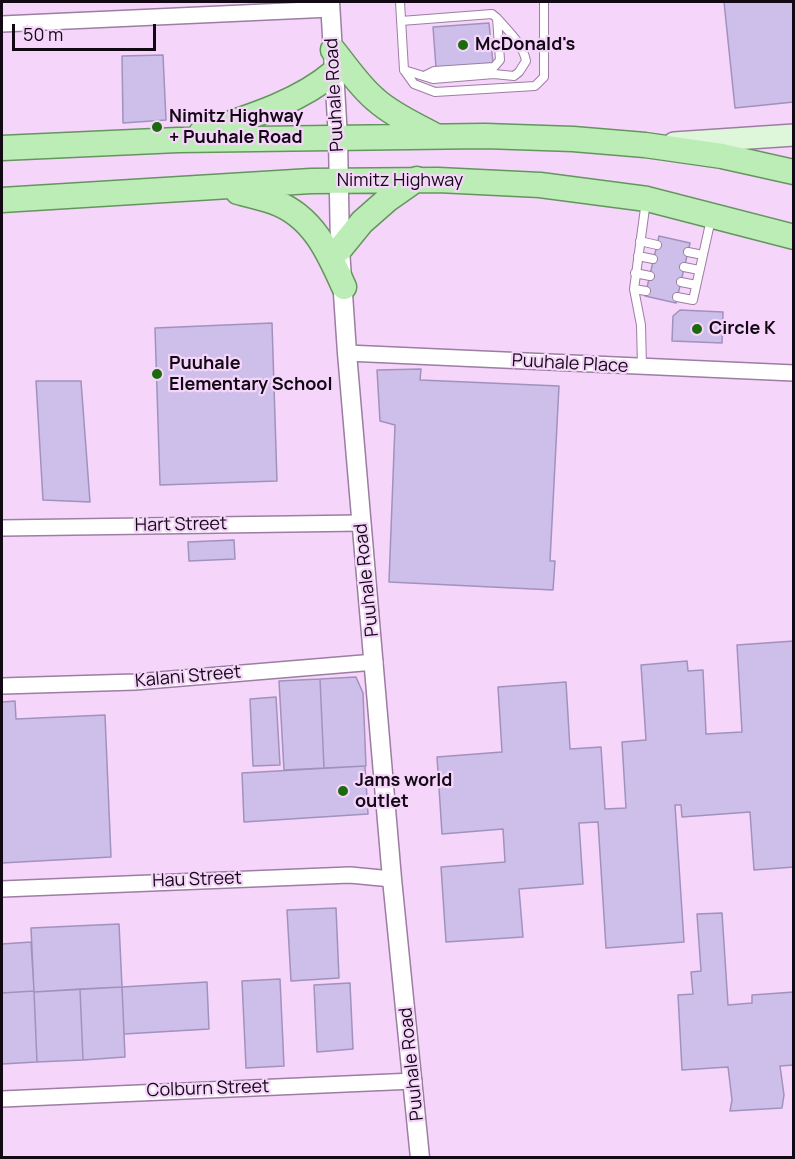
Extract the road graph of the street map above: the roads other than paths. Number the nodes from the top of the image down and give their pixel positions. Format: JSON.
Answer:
{"nodes":[{"id":1,"x":400,"y":2,"type":"edge"},
{"id":2,"x":544,"y":2,"type":"edge"},
{"id":3,"x":331,"y":5,"type":"edge"},
{"id":4,"x":497,"y":18,"type":"junction"},
{"id":5,"x":401,"y":21,"type":"junction"},
{"id":6,"x":2,"y":24,"type":"edge"},
{"id":7,"x":334,"y":61,"type":"junction"},
{"id":8,"x":404,"y":70,"type":"junction"},
{"id":9,"x":426,"y":75,"type":"junction"},
{"id":10,"x":794,"y":135,"type":"edge"},
{"id":11,"x":436,"y":136,"type":"junction"},
{"id":12,"x":338,"y":138,"type":"junction"},
{"id":13,"x":178,"y":140,"type":"junction"},
{"id":14,"x":645,"y":145,"type":"junction"},
{"id":15,"x":2,"y":148,"type":"edge"},
{"id":16,"x":794,"y":172,"type":"edge"},
{"id":17,"x":417,"y":179,"type":"junction"},
{"id":18,"x":339,"y":181,"type":"junction"},
{"id":19,"x":221,"y":187,"type":"junction"},
{"id":20,"x":647,"y":199,"type":"junction"},
{"id":21,"x":2,"y":200,"type":"edge"},
{"id":22,"x":712,"y":215,"type":"junction"},
{"id":23,"x":794,"y":237,"type":"edge"},
{"id":24,"x":640,"y":241,"type":"junction"},
{"id":25,"x":657,"y":245,"type":"dead end"},
{"id":26,"x":340,"y":249,"type":"junction"},
{"id":27,"x":688,"y":252,"type":"dead end"},
{"id":28,"x":703,"y":255,"type":"junction"},
{"id":29,"x":638,"y":256,"type":"junction"},
{"id":30,"x":653,"y":259,"type":"dead end"},
{"id":31,"x":684,"y":267,"type":"dead end"},
{"id":32,"x":699,"y":270,"type":"junction"},
{"id":33,"x":635,"y":273,"type":"junction"},
{"id":34,"x":650,"y":276,"type":"dead end"},
{"id":35,"x":681,"y":282,"type":"dead end"},
{"id":36,"x":696,"y":285,"type":"junction"},
{"id":37,"x":344,"y":287,"type":"junction"},
{"id":38,"x":634,"y":289,"type":"junction"},
{"id":39,"x":646,"y":291,"type":"dead end"},
{"id":40,"x":677,"y":297,"type":"dead end"},
{"id":41,"x":347,"y":353,"type":"junction"},
{"id":42,"x":642,"y":368,"type":"junction"},
{"id":43,"x":794,"y":373,"type":"edge"},
{"id":44,"x":361,"y":523,"type":"junction"},
{"id":45,"x":2,"y":528,"type":"edge"},
{"id":46,"x":375,"y":662,"type":"junction"},
{"id":47,"x":2,"y":686,"type":"edge"},
{"id":48,"x":392,"y":879,"type":"junction"},
{"id":49,"x":2,"y":889,"type":"edge"},
{"id":50,"x":414,"y":1081,"type":"junction"},
{"id":51,"x":2,"y":1099,"type":"edge"},
{"id":52,"x":420,"y":1158,"type":"edge"}],
"edges":[{"from":1,"to":5,"type":"lane"},
{"from":2,"to":8,"type":"lane"},
{"from":3,"to":6,"type":"street"},
{"from":3,"to":7,"type":"street","name":"Puuhale Road"},
{"from":4,"to":5,"type":"lane"},
{"from":4,"to":9,"type":"lane"},
{"from":4,"to":9,"type":"lane"},
{"from":5,"to":8,"type":"lane"},
{"from":7,"to":11,"type":"main road"},
{"from":7,"to":12,"type":"street","name":"Puuhale Road"},
{"from":7,"to":13,"type":"main road"},
{"from":8,"to":9,"type":"lane"},
{"from":10,"to":14,"type":"main road"},
{"from":11,"to":12,"type":"main road"},
{"from":11,"to":14,"type":"main road"},
{"from":12,"to":13,"type":"main road"},
{"from":12,"to":18,"type":"street","name":"Puuhale Road"},
{"from":13,"to":15,"type":"main road"},
{"from":14,"to":16,"type":"main road"},
{"from":17,"to":18,"type":"main road","name":"Nimitz Highway"},
{"from":17,"to":20,"type":"main road","name":"Nimitz Highway"},
{"from":17,"to":26,"type":"main road"},
{"from":18,"to":19,"type":"main road","name":"Nimitz Highway"},
{"from":18,"to":26,"type":"street","name":"Puuhale Road"},
{"from":19,"to":21,"type":"main road","name":"Nimitz Highway"},
{"from":19,"to":37,"type":"main road"},
{"from":20,"to":22,"type":"main road","name":"Nimitz Highway"},
{"from":20,"to":24,"type":"lane"},
{"from":22,"to":23,"type":"main road","name":"Nimitz Highway"},
{"from":22,"to":28,"type":"lane"},
{"from":24,"to":25,"type":"lane"},
{"from":24,"to":29,"type":"lane"},
{"from":26,"to":37,"type":"street","name":"Puuhale Road"},
{"from":27,"to":28,"type":"lane"},
{"from":28,"to":32,"type":"lane"},
{"from":29,"to":30,"type":"lane"},
{"from":29,"to":33,"type":"lane"},
{"from":31,"to":32,"type":"lane"},
{"from":32,"to":36,"type":"lane"},
{"from":33,"to":34,"type":"lane"},
{"from":33,"to":38,"type":"lane"},
{"from":35,"to":36,"type":"lane"},
{"from":36,"to":40,"type":"lane"},
{"from":37,"to":41,"type":"street","name":"Puuhale Road"},
{"from":38,"to":39,"type":"lane"},
{"from":38,"to":42,"type":"lane"},
{"from":41,"to":42,"type":"street","name":"Puuhale Place"},
{"from":41,"to":44,"type":"street","name":"Puuhale Road"},
{"from":42,"to":43,"type":"street","name":"Puuhale Place"},
{"from":44,"to":45,"type":"street","name":"Hart Street"},
{"from":44,"to":46,"type":"street","name":"Puuhale Road"},
{"from":46,"to":47,"type":"street","name":"Kalani Street"},
{"from":46,"to":48,"type":"street","name":"Puuhale Road"},
{"from":48,"to":49,"type":"street","name":"Hau Street"},
{"from":48,"to":50,"type":"street","name":"Puuhale Road"},
{"from":50,"to":51,"type":"street","name":"Colburn Street"},
{"from":50,"to":52,"type":"street","name":"Puuhale Road"}]}
